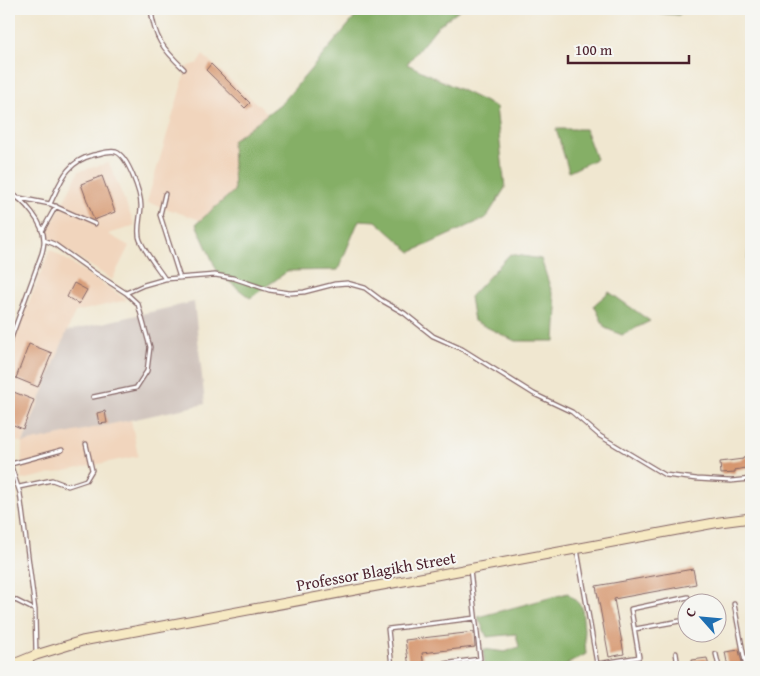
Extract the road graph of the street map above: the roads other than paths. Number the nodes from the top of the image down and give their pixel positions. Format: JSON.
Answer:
{"nodes":[{"id":1,"x":151,"y":9,"type":"edge"},
{"id":2,"x":184,"y":69,"type":"dead end"},
{"id":3,"x":9,"y":192,"type":"edge"},
{"id":4,"x":165,"y":194,"type":"dead end"},
{"id":5,"x":19,"y":198,"type":"junction"},
{"id":6,"x":50,"y":204,"type":"junction"},
{"id":7,"x":56,"y":206,"type":"junction"},
{"id":8,"x":95,"y":224,"type":"dead end"},
{"id":9,"x":42,"y":232,"type":"junction"},
{"id":10,"x":44,"y":240,"type":"junction"},
{"id":11,"x":180,"y":278,"type":"junction"},
{"id":12,"x":165,"y":279,"type":"junction"},
{"id":13,"x":126,"y":293,"type":"junction"},
{"id":14,"x":9,"y":344,"type":"edge"},
{"id":15,"x":93,"y":397,"type":"dead end"},
{"id":16,"x":86,"y":444,"type":"dead end"},
{"id":17,"x":62,"y":450,"type":"dead end"},
{"id":18,"x":10,"y":462,"type":"edge"},
{"id":19,"x":751,"y":479,"type":"edge"},
{"id":20,"x":18,"y":487,"type":"junction"},
{"id":21,"x":751,"y":518,"type":"edge"},
{"id":22,"x":577,"y":549,"type":"junction"},
{"id":23,"x":470,"y":569,"type":"junction"},
{"id":24,"x":9,"y":597,"type":"edge"},
{"id":25,"x":678,"y":599,"type":"edge"},
{"id":26,"x":734,"y":604,"type":"dead end"},
{"id":27,"x":35,"y":610,"type":"junction"},
{"id":28,"x":475,"y":618,"type":"junction"},
{"id":29,"x":678,"y":620,"type":"edge"},
{"id":30,"x":635,"y":629,"type":"junction"},
{"id":31,"x":676,"y":653,"type":"dead end"},
{"id":32,"x":716,"y":654,"type":"dead end"},
{"id":33,"x":36,"y":655,"type":"junction"},
{"id":34,"x":9,"y":666,"type":"edge"},
{"id":35,"x":595,"y":666,"type":"edge"},
{"id":36,"x":392,"y":667,"type":"edge"},
{"id":37,"x":435,"y":667,"type":"edge"},
{"id":38,"x":678,"y":667,"type":"edge"},
{"id":39,"x":719,"y":667,"type":"edge"},
{"id":40,"x":746,"y":667,"type":"edge"}],
"edges":[{"from":1,"to":2,"type":"lane"},
{"from":3,"to":5,"type":"lane"},
{"from":4,"to":11,"type":"lane"},
{"from":5,"to":6,"type":"lane"},
{"from":5,"to":9,"type":"lane"},
{"from":6,"to":7,"type":"lane"},
{"from":6,"to":12,"type":"lane"},
{"from":7,"to":8,"type":"lane"},
{"from":7,"to":9,"type":"lane"},
{"from":9,"to":10,"type":"lane"},
{"from":10,"to":13,"type":"lane"},
{"from":10,"to":14,"type":"lane"},
{"from":11,"to":12,"type":"lane"},
{"from":11,"to":19,"type":"lane"},
{"from":12,"to":13,"type":"lane"},
{"from":13,"to":15,"type":"lane"},
{"from":16,"to":20,"type":"lane"},
{"from":17,"to":18,"type":"lane"},
{"from":18,"to":20,"type":"lane"},
{"from":20,"to":27,"type":"lane"},
{"from":21,"to":22,"type":"main road","name":"Professor Blagikh Street"},
{"from":22,"to":23,"type":"main road","name":"Professor Blagikh Street"},
{"from":22,"to":35,"type":"lane"},
{"from":23,"to":28,"type":"lane"},
{"from":23,"to":33,"type":"main road","name":"Professor Blagikh Street"},
{"from":24,"to":27,"type":"lane"},
{"from":25,"to":30,"type":"lane"},
{"from":26,"to":40,"type":"lane"},
{"from":27,"to":33,"type":"lane"},
{"from":28,"to":36,"type":"lane"},
{"from":28,"to":37,"type":"lane"},
{"from":29,"to":30,"type":"lane"},
{"from":30,"to":35,"type":"lane"},
{"from":31,"to":38,"type":"lane"},
{"from":32,"to":39,"type":"lane"},
{"from":33,"to":34,"type":"main road","name":"Professor Blagikh Street"}]}
